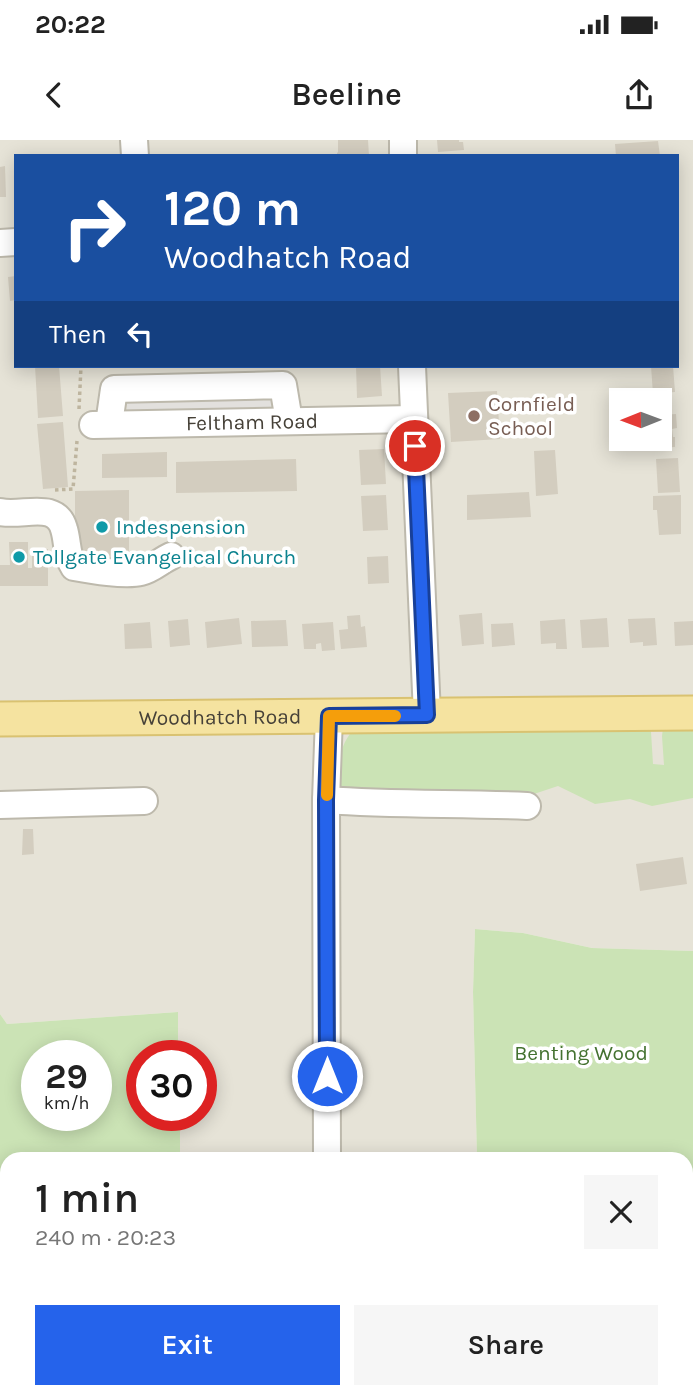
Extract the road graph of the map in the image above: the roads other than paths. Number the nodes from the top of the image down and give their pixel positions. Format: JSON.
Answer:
{"nodes":[{"id":1,"x":412,"y":368,"type":"edge"},
{"id":2,"x":413,"y":419,"type":"junction"},
{"id":3,"x":289,"y":421,"type":"junction"},
{"id":4,"x":0,"y":512,"type":"edge"},
{"id":5,"x":171,"y":556,"type":"dead end"},
{"id":6,"x":693,"y":713,"type":"edge"},
{"id":7,"x":427,"y":715,"type":"junction"},
{"id":8,"x":329,"y":716,"type":"junction"},
{"id":9,"x":0,"y":719,"type":"edge"},
{"id":10,"x":326,"y":800,"type":"junction"},
{"id":11,"x":144,"y":802,"type":"dead end"},
{"id":12,"x":0,"y":805,"type":"edge"},
{"id":13,"x":527,"y":806,"type":"dead end"},
{"id":14,"x":327,"y":1152,"type":"edge"}],
"edges":[{"from":1,"to":2,"type":"street"},
{"from":2,"to":3,"type":"street","name":"Feltham Road"},
{"from":2,"to":7,"type":"street"},
{"from":3,"to":3,"type":"street","name":"Feltham Road"},
{"from":4,"to":5,"type":"street"},
{"from":6,"to":7,"type":"main road","name":"Woodhatch Road"},
{"from":7,"to":8,"type":"main road","name":"Woodhatch Road"},
{"from":8,"to":9,"type":"main road","name":"Woodhatch Road"},
{"from":8,"to":10,"type":"street"},
{"from":10,"to":13,"type":"street"},
{"from":10,"to":14,"type":"street"},
{"from":11,"to":12,"type":"street"}]}
